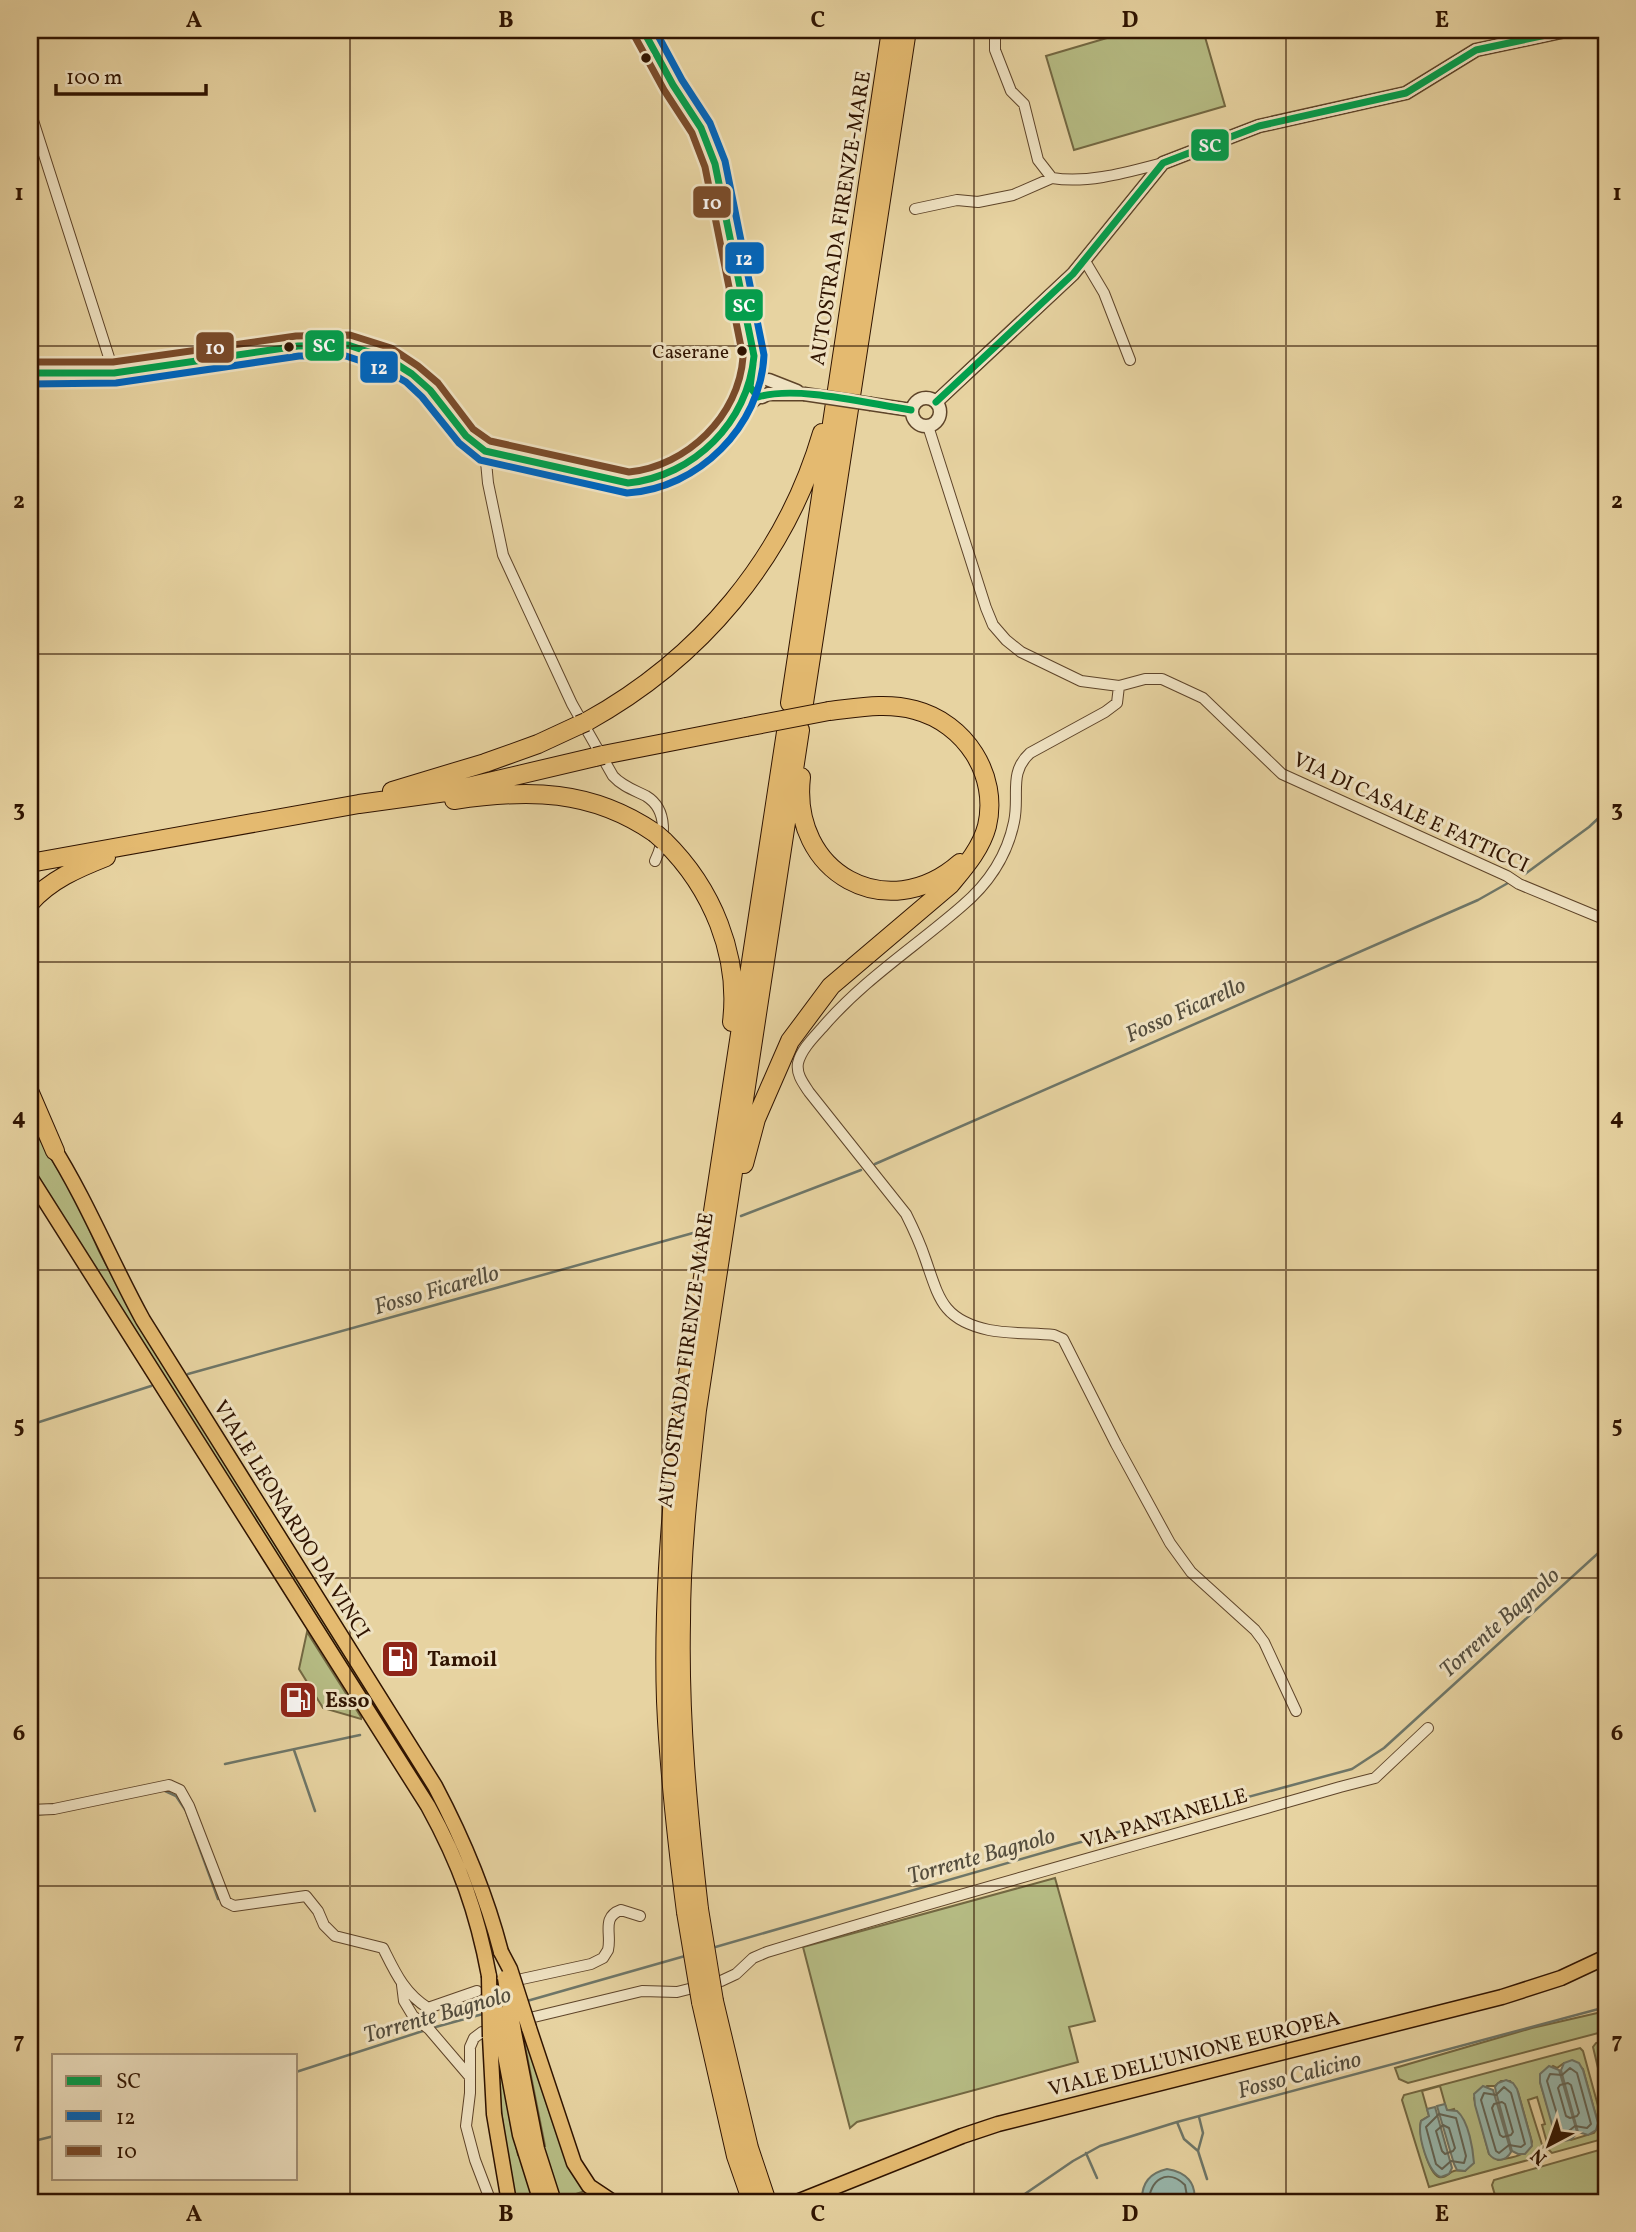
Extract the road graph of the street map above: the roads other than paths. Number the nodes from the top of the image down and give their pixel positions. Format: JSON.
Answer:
{"nodes":[{"id":1,"x":643,"y":30,"type":"edge"},
{"id":2,"x":891,"y":30,"type":"edge"},
{"id":3,"x":907,"y":30,"type":"edge"},
{"id":4,"x":995,"y":30,"type":"edge"},
{"id":5,"x":1570,"y":30,"type":"edge"},
{"id":6,"x":1516,"y":36,"type":"edge"},
{"id":7,"x":30,"y":111,"type":"edge"},
{"id":8,"x":1163,"y":163,"type":"junction"},
{"id":9,"x":1052,"y":178,"type":"junction"},
{"id":10,"x":915,"y":209,"type":"dead end"},
{"id":11,"x":1086,"y":261,"type":"junction"},
{"id":12,"x":754,"y":356,"type":"junction"},
{"id":13,"x":1130,"y":360,"type":"dead end"},
{"id":14,"x":841,"y":362,"type":"junction"},
{"id":15,"x":30,"y":373,"type":"edge"},
{"id":16,"x":114,"y":373,"type":"junction"},
{"id":17,"x":767,"y":378,"type":"junction"},
{"id":18,"x":757,"y":390,"type":"junction"},
{"id":19,"x":804,"y":394,"type":"junction"},
{"id":20,"x":936,"y":402,"type":"junction"},
{"id":21,"x":912,"y":410,"type":"junction"},
{"id":22,"x":928,"y":426,"type":"junction"},
{"id":23,"x":485,"y":451,"type":"junction"},
{"id":24,"x":1119,"y":686,"type":"junction"},
{"id":25,"x":798,"y":730,"type":"junction"},
{"id":26,"x":359,"y":804,"type":"junction"},
{"id":27,"x":982,"y":840,"type":"junction"},
{"id":28,"x":141,"y":842,"type":"junction"},
{"id":29,"x":30,"y":851,"type":"edge"},
{"id":30,"x":655,"y":861,"type":"dead end"},
{"id":31,"x":30,"y":863,"type":"edge"},
{"id":32,"x":30,"y":903,"type":"edge"},
{"id":33,"x":1606,"y":920,"type":"edge"},
{"id":34,"x":30,"y":1093,"type":"edge"},
{"id":35,"x":30,"y":1111,"type":"edge"},
{"id":36,"x":723,"y":1136,"type":"junction"},
{"id":37,"x":55,"y":1151,"type":"junction"},
{"id":38,"x":30,"y":1177,"type":"edge"},
{"id":39,"x":721,"y":1256,"type":"junction"},
{"id":40,"x":1296,"y":1711,"type":"dead end"},
{"id":41,"x":1428,"y":1728,"type":"dead end"},
{"id":42,"x":30,"y":1810,"type":"edge"},
{"id":43,"x":693,"y":1910,"type":"junction"},
{"id":44,"x":640,"y":1916,"type":"dead end"},
{"id":45,"x":500,"y":1952,"type":"junction"},
{"id":46,"x":1606,"y":1957,"type":"edge"},
{"id":47,"x":522,"y":1979,"type":"dead end"},
{"id":48,"x":402,"y":1985,"type":"junction"},
{"id":49,"x":477,"y":1991,"type":"dead end"},
{"id":50,"x":531,"y":2022,"type":"junction"},
{"id":51,"x":497,"y":2034,"type":"junction"},
{"id":52,"x":470,"y":2077,"type":"junction"},
{"id":53,"x":531,"y":2151,"type":"junction"},
{"id":54,"x":761,"y":2200,"type":"edge"},
{"id":55,"x":491,"y":2202,"type":"edge"},
{"id":56,"x":509,"y":2202,"type":"edge"},
{"id":57,"x":541,"y":2202,"type":"edge"},
{"id":58,"x":554,"y":2202,"type":"edge"},
{"id":59,"x":582,"y":2202,"type":"edge"},
{"id":60,"x":604,"y":2202,"type":"edge"},
{"id":61,"x":612,"y":2202,"type":"edge"},
{"id":62,"x":797,"y":2202,"type":"edge"}],
"edges":[{"from":1,"to":12,"type":"street"},
{"from":2,"to":14,"type":"highway","name":"AUTOSTRADA FIRENZE-MARE"},
{"from":3,"to":14,"type":"highway","name":"AUTOSTRADA FIRENZE-MARE"},
{"from":4,"to":9,"type":"street"},
{"from":5,"to":6,"type":"street"},
{"from":6,"to":8,"type":"street"},
{"from":7,"to":16,"type":"street"},
{"from":8,"to":9,"type":"street"},
{"from":8,"to":11,"type":"street"},
{"from":9,"to":10,"type":"street"},
{"from":11,"to":13,"type":"street"},
{"from":11,"to":20,"type":"street"},
{"from":12,"to":17,"type":"street"},
{"from":12,"to":18,"type":"street"},
{"from":14,"to":26,"type":"highway"},
{"from":15,"to":16,"type":"street"},
{"from":16,"to":23,"type":"street"},
{"from":17,"to":18,"type":"street"},
{"from":17,"to":19,"type":"street"},
{"from":18,"to":19,"type":"street"},
{"from":18,"to":23,"type":"street"},
{"from":19,"to":21,"type":"street","bridge":true},
{"from":20,"to":21,"type":"street"},
{"from":20,"to":22,"type":"street"},
{"from":21,"to":22,"type":"street"},
{"from":22,"to":24,"type":"street","name":"VIA DI CASALE E FATTICCI"},
{"from":23,"to":30,"type":"street"},
{"from":24,"to":33,"type":"street","name":"VIA DI CASALE E FATTICCI"},
{"from":24,"to":40,"type":"street"},
{"from":25,"to":27,"type":"highway"},
{"from":25,"to":36,"type":"highway","name":"AUTOSTRADA FIRENZE-MARE"},
{"from":25,"to":39,"type":"highway","name":"AUTOSTRADA FIRENZE-MARE"},
{"from":26,"to":27,"type":"highway","bridge":true},
{"from":26,"to":28,"type":"highway"},
{"from":26,"to":36,"type":"highway"},
{"from":27,"to":39,"type":"highway"},
{"from":28,"to":29,"type":"highway"},
{"from":28,"to":31,"type":"highway"},
{"from":28,"to":32,"type":"highway"},
{"from":34,"to":37,"type":"highway"},
{"from":35,"to":37,"type":"main road","name":"VIALE LEONARDO DA VINCI"},
{"from":36,"to":43,"type":"highway","name":"AUTOSTRADA FIRENZE-MARE"},
{"from":37,"to":45,"type":"main road","name":"VIALE LEONARDO DA VINCI"},
{"from":38,"to":51,"type":"main road","name":"VIALE LEONARDO DA VINCI","bridge":true},
{"from":39,"to":43,"type":"highway","name":"AUTOSTRADA FIRENZE-MARE"},
{"from":41,"to":50,"type":"street","name":"VIA PANTANELLE"},
{"from":42,"to":48,"type":"street"},
{"from":43,"to":54,"type":"highway","name":"AUTOSTRADA FIRENZE-MARE","bridge":true},
{"from":44,"to":47,"type":"street"},
{"from":45,"to":50,"type":"main road","bridge":true},
{"from":45,"to":51,"type":"main road","name":"VIALE LEONARDO DA VINCI","bridge":true},
{"from":46,"to":62,"type":"main road","name":"VIALE DELL'UNIONE EUROPEA"},
{"from":48,"to":49,"type":"street"},
{"from":48,"to":52,"type":"street"},
{"from":50,"to":61,"type":"main road"},
{"from":51,"to":52,"type":"street"},
{"from":51,"to":53,"type":"main road","name":"VIALE LEONARDO DA VINCI"},
{"from":51,"to":56,"type":"main road"},
{"from":52,"to":55,"type":"street"},
{"from":53,"to":57,"type":"main road","name":"VIALE LEONARDO DA VINCI"},
{"from":53,"to":58,"type":"main road","name":"VIALE LEONARDO DA VINCI"},
{"from":59,"to":60,"type":"main road"}]}
